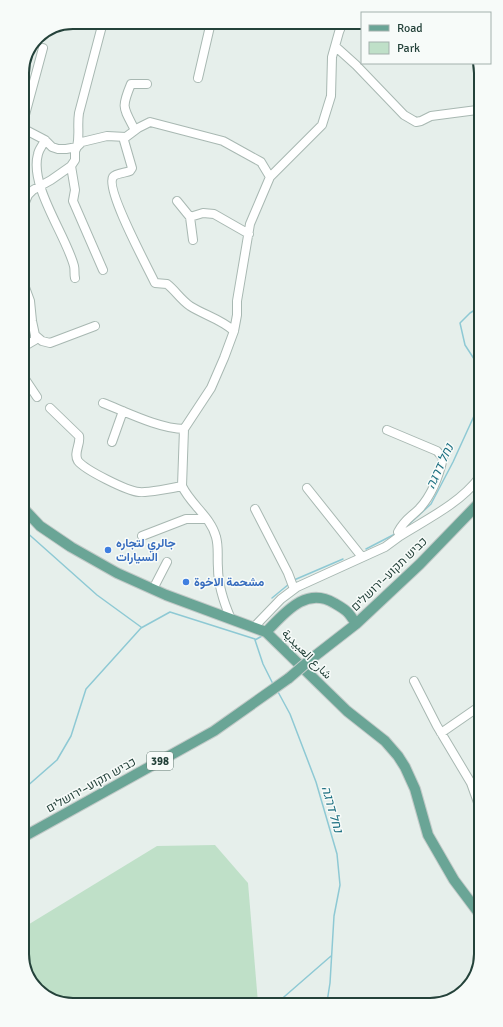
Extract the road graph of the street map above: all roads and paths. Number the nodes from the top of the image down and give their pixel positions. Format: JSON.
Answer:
{"nodes":[{"id":1,"x":101,"y":29,"type":"edge"},
{"id":2,"x":209,"y":29,"type":"edge"},
{"id":3,"x":340,"y":29,"type":"edge"},
{"id":4,"x":336,"y":47,"type":"junction"},
{"id":5,"x":43,"y":48,"type":"dead end"},
{"id":6,"x":198,"y":78,"type":"dead end"},
{"id":7,"x":147,"y":84,"type":"dead end"},
{"id":8,"x":29,"y":101,"type":"edge"},
{"id":9,"x":474,"y":110,"type":"edge"},
{"id":10,"x":135,"y":130,"type":"junction"},
{"id":11,"x":29,"y":131,"type":"edge"},
{"id":12,"x":123,"y":136,"type":"junction"},
{"id":13,"x":45,"y":140,"type":"junction"},
{"id":14,"x":77,"y":147,"type":"junction"},
{"id":15,"x":71,"y":166,"type":"junction"},
{"id":16,"x":270,"y":177,"type":"junction"},
{"id":17,"x":40,"y":186,"type":"junction"},
{"id":18,"x":29,"y":194,"type":"edge"},
{"id":19,"x":177,"y":201,"type":"dead end"},
{"id":20,"x":190,"y":217,"type":"junction"},
{"id":21,"x":249,"y":234,"type":"junction"},
{"id":22,"x":193,"y":240,"type":"dead end"},
{"id":23,"x":103,"y":270,"type":"dead end"},
{"id":24,"x":75,"y":278,"type":"dead end"},
{"id":25,"x":29,"y":298,"type":"edge"},
{"id":26,"x":95,"y":326,"type":"dead end"},
{"id":27,"x":234,"y":331,"type":"junction"},
{"id":28,"x":35,"y":335,"type":"junction"},
{"id":29,"x":29,"y":344,"type":"edge"},
{"id":30,"x":29,"y":385,"type":"edge"},
{"id":31,"x":37,"y":397,"type":"dead end"},
{"id":32,"x":103,"y":403,"type":"dead end"},
{"id":33,"x":50,"y":408,"type":"dead end"},
{"id":34,"x":123,"y":411,"type":"junction"},
{"id":35,"x":184,"y":429,"type":"junction"},
{"id":36,"x":387,"y":430,"type":"dead end"},
{"id":37,"x":112,"y":442,"type":"dead end"},
{"id":38,"x":474,"y":484,"type":"edge"},
{"id":39,"x":182,"y":486,"type":"junction"},
{"id":40,"x":307,"y":488,"type":"dead end"},
{"id":41,"x":474,"y":508,"type":"edge"},
{"id":42,"x":255,"y":509,"type":"dead end"},
{"id":43,"x":29,"y":514,"type":"edge"},
{"id":44,"x":206,"y":519,"type":"junction"},
{"id":45,"x":142,"y":536,"type":"dead end"},
{"id":46,"x":400,"y":536,"type":"junction"},
{"id":47,"x":362,"y":557,"type":"junction"},
{"id":48,"x":166,"y":562,"type":"dead end"},
{"id":49,"x":294,"y":589,"type":"junction"},
{"id":50,"x":154,"y":590,"type":"junction"},
{"id":51,"x":231,"y":619,"type":"junction"},
{"id":52,"x":356,"y":624,"type":"junction"},
{"id":53,"x":254,"y":627,"type":"junction"},
{"id":54,"x":266,"y":632,"type":"junction"},
{"id":55,"x":414,"y":681,"type":"dead end"},
{"id":56,"x":474,"y":710,"type":"edge"},
{"id":57,"x":442,"y":733,"type":"junction"},
{"id":58,"x":474,"y":793,"type":"edge"},
{"id":59,"x":29,"y":834,"type":"edge"},
{"id":60,"x":474,"y":907,"type":"edge"}],
"edges":[{"from":1,"to":14,"type":"street"},
{"from":2,"to":6,"type":"street"},
{"from":3,"to":4,"type":"street"},
{"from":4,"to":9,"type":"street"},
{"from":4,"to":16,"type":"street"},
{"from":5,"to":8,"type":"street"},
{"from":7,"to":10,"type":"street"},
{"from":10,"to":12,"type":"street"},
{"from":10,"to":16,"type":"street"},
{"from":11,"to":13,"type":"street"},
{"from":12,"to":14,"type":"street"},
{"from":12,"to":27,"type":"street"},
{"from":13,"to":14,"type":"street"},
{"from":13,"to":17,"type":"street"},
{"from":14,"to":15,"type":"street"},
{"from":15,"to":17,"type":"street"},
{"from":15,"to":23,"type":"street"},
{"from":16,"to":21,"type":"street"},
{"from":17,"to":18,"type":"street"},
{"from":17,"to":24,"type":"street"},
{"from":19,"to":20,"type":"street"},
{"from":20,"to":21,"type":"street"},
{"from":20,"to":22,"type":"street"},
{"from":21,"to":27,"type":"street"},
{"from":25,"to":28,"type":"street"},
{"from":26,"to":28,"type":"street"},
{"from":27,"to":35,"type":"street"},
{"from":28,"to":29,"type":"street"},
{"from":30,"to":31,"type":"street"},
{"from":32,"to":34,"type":"street"},
{"from":33,"to":39,"type":"street"},
{"from":34,"to":35,"type":"street"},
{"from":34,"to":37,"type":"street"},
{"from":35,"to":39,"type":"street"},
{"from":36,"to":46,"type":"street"},
{"from":38,"to":46,"type":"street"},
{"from":39,"to":44,"type":"street"},
{"from":40,"to":47,"type":"street"},
{"from":41,"to":52,"type":"main road","name":"כביש תקוע–ירושלים","number":"398"},
{"from":42,"to":49,"type":"street"},
{"from":43,"to":50,"type":"main road","name":"شارع العبيدية"},
{"from":44,"to":45,"type":"street"},
{"from":44,"to":51,"type":"street"},
{"from":46,"to":47,"type":"street"},
{"from":47,"to":49,"type":"street"},
{"from":48,"to":50,"type":"street"},
{"from":49,"to":53,"type":"street"},
{"from":50,"to":51,"type":"main road","name":"شارع العبيدية"},
{"from":51,"to":53,"type":"main road","name":"شارع العبيدية"},
{"from":52,"to":54,"type":"main road"},
{"from":52,"to":59,"type":"main road","name":"כביש תקוע–ירושלים","number":"398","bridge":true},
{"from":53,"to":54,"type":"main road","name":"شارع العبيدية"},
{"from":54,"to":60,"type":"main road","name":"شارع العبيدية"},
{"from":55,"to":57,"type":"street"},
{"from":56,"to":57,"type":"street"},
{"from":57,"to":58,"type":"street"}]}
